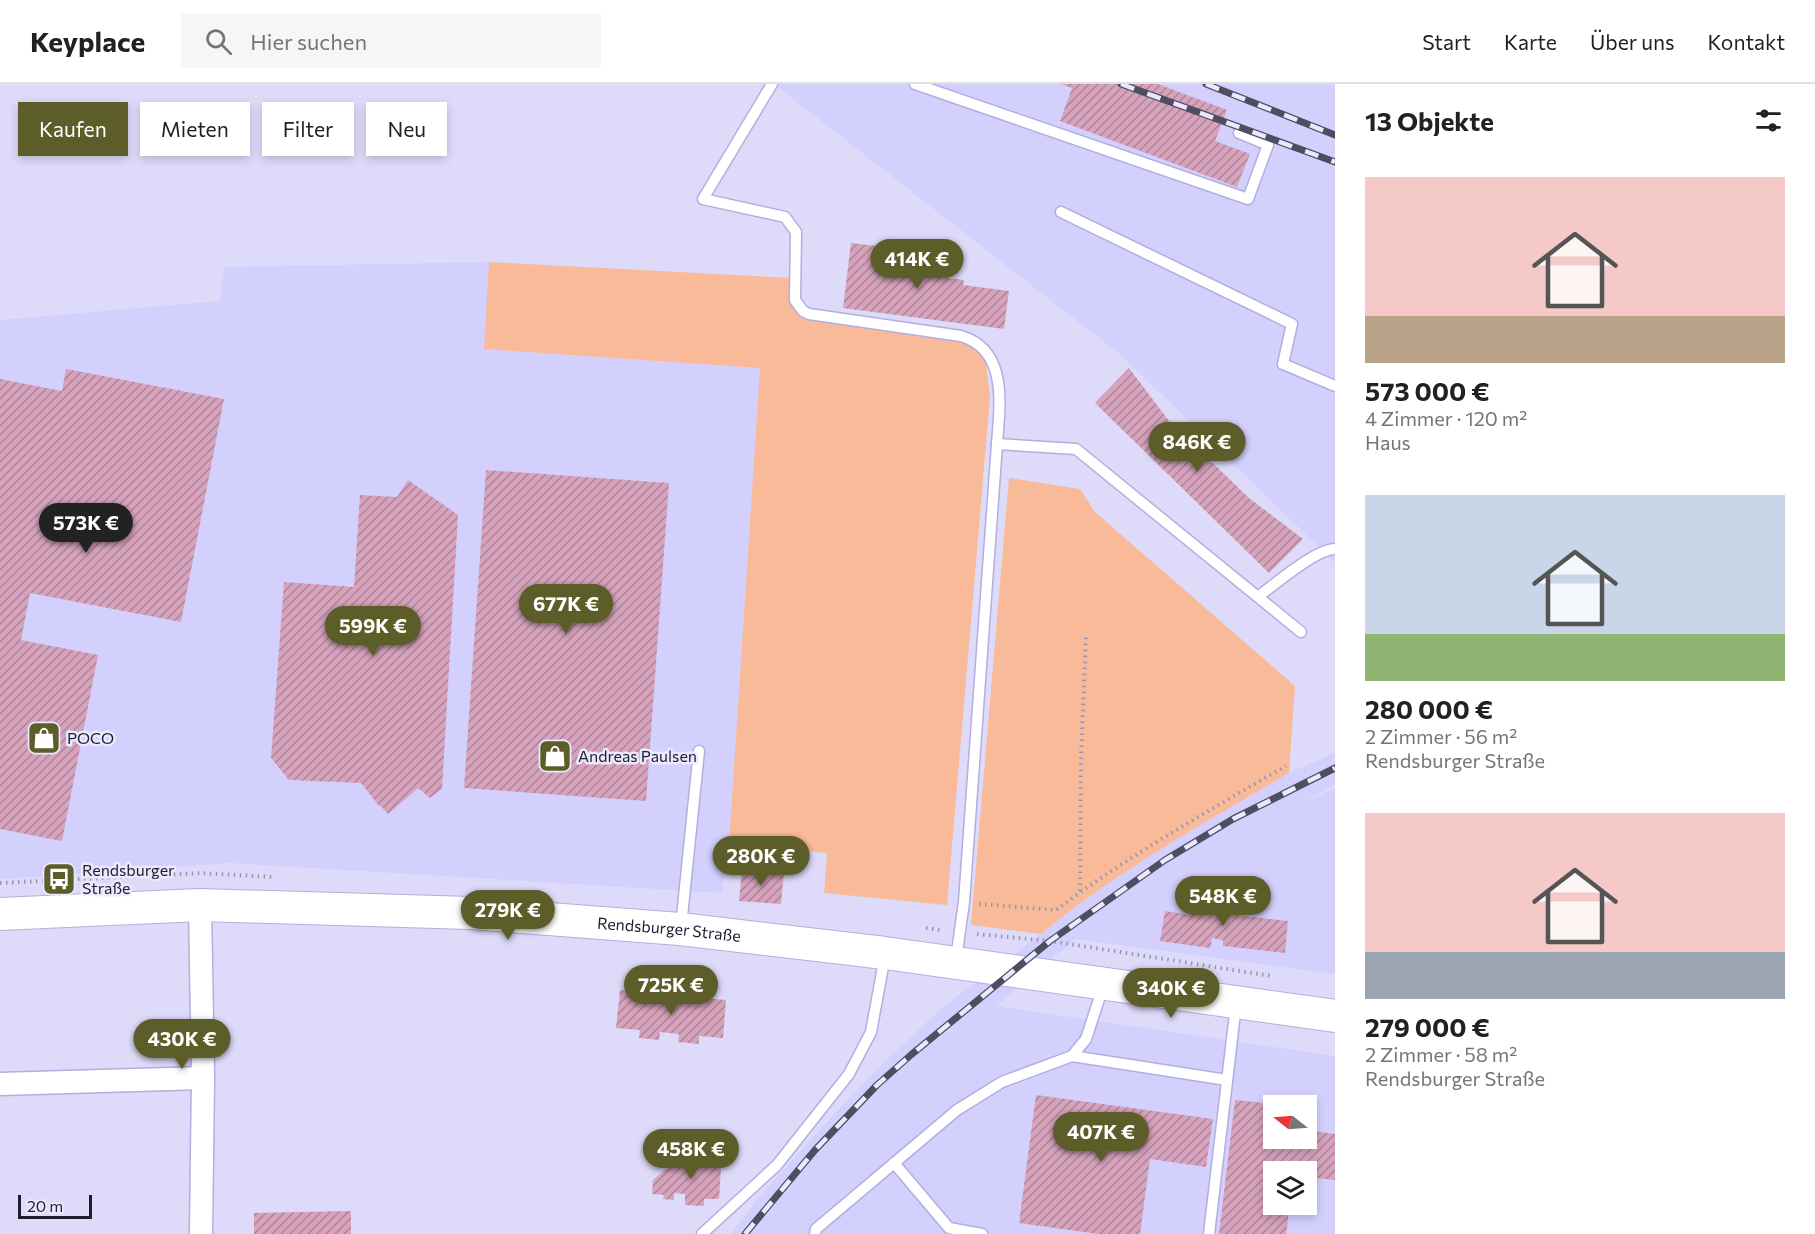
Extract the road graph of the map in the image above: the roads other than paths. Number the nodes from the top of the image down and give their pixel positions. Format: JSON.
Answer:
{"nodes":[{"id":1,"x":772,"y":84,"type":"edge"},
{"id":2,"x":915,"y":84,"type":"edge"},
{"id":3,"x":1239,"y":133,"type":"dead end"},
{"id":4,"x":1061,"y":212,"type":"dead end"},
{"id":5,"x":1335,"y":386,"type":"edge"},
{"id":6,"x":997,"y":444,"type":"junction"},
{"id":7,"x":1335,"y":549,"type":"edge"},
{"id":8,"x":1258,"y":596,"type":"junction"},
{"id":9,"x":1301,"y":632,"type":"dead end"},
{"id":10,"x":699,"y":750,"type":"dead end"},
{"id":11,"x":200,"y":905,"type":"junction"},
{"id":12,"x":0,"y":914,"type":"edge"},
{"id":13,"x":680,"y":929,"type":"junction"},
{"id":14,"x":885,"y":952,"type":"junction"},
{"id":15,"x":955,"y":962,"type":"junction"},
{"id":16,"x":1105,"y":984,"type":"junction"},
{"id":17,"x":1236,"y":1003,"type":"junction"},
{"id":18,"x":1335,"y":1016,"type":"edge"},
{"id":19,"x":1072,"y":1056,"type":"junction"},
{"id":20,"x":202,"y":1078,"type":"junction"},
{"id":21,"x":1227,"y":1080,"type":"junction"},
{"id":22,"x":0,"y":1084,"type":"edge"},
{"id":23,"x":894,"y":1163,"type":"junction"},
{"id":24,"x":201,"y":1234,"type":"edge"},
{"id":25,"x":702,"y":1234,"type":"edge"},
{"id":26,"x":815,"y":1234,"type":"edge"},
{"id":27,"x":982,"y":1234,"type":"edge"},
{"id":28,"x":1209,"y":1234,"type":"edge"}],
"edges":[{"from":1,"to":6,"type":"lane"},
{"from":2,"to":3,"type":"lane"},
{"from":4,"to":5,"type":"lane"},
{"from":6,"to":8,"type":"lane"},
{"from":6,"to":15,"type":"lane"},
{"from":7,"to":8,"type":"lane"},
{"from":8,"to":9,"type":"lane"},
{"from":10,"to":13,"type":"lane"},
{"from":11,"to":12,"type":"street","name":"Rendsburger Straße"},
{"from":11,"to":13,"type":"street","name":"Rendsburger Straße"},
{"from":11,"to":20,"type":"street"},
{"from":13,"to":14,"type":"street","name":"Rendsburger Straße"},
{"from":14,"to":15,"type":"street","name":"Rendsburger Straße"},
{"from":14,"to":25,"type":"lane"},
{"from":15,"to":16,"type":"street","name":"Rendsburger Straße"},
{"from":16,"to":17,"type":"street","name":"Rendsburger Straße"},
{"from":16,"to":19,"type":"lane"},
{"from":17,"to":18,"type":"street","name":"Rendsburger Straße"},
{"from":17,"to":21,"type":"lane"},
{"from":19,"to":21,"type":"lane"},
{"from":19,"to":23,"type":"lane"},
{"from":20,"to":22,"type":"street"},
{"from":20,"to":24,"type":"street"},
{"from":21,"to":28,"type":"lane"},
{"from":23,"to":26,"type":"lane"},
{"from":23,"to":27,"type":"lane"}]}
